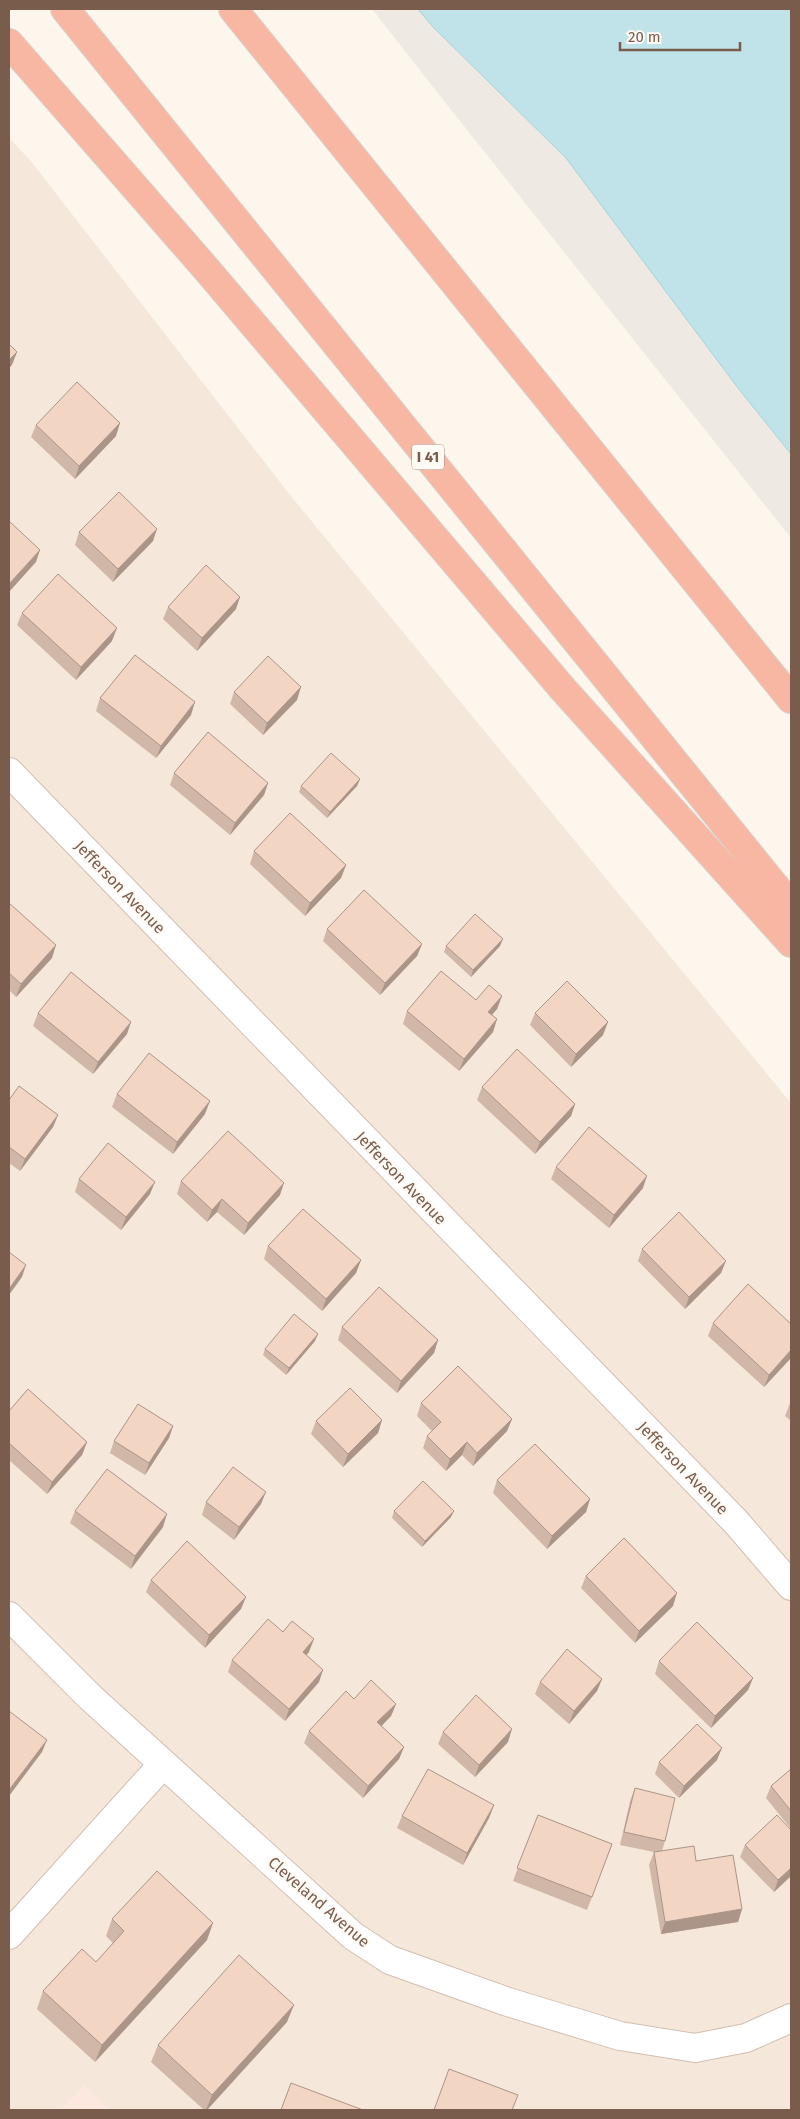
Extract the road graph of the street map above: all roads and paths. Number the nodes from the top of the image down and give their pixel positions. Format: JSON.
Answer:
{"nodes":[{"id":1,"x":65,"y":9,"type":"edge"},
{"id":2,"x":233,"y":9,"type":"edge"},
{"id":3,"x":9,"y":43,"type":"edge"},
{"id":4,"x":791,"y":699,"type":"edge"},
{"id":5,"x":9,"y":772,"type":"edge"},
{"id":6,"x":791,"y":906,"type":"edge"},
{"id":7,"x":791,"y":943,"type":"edge"},
{"id":8,"x":791,"y":1586,"type":"edge"},
{"id":9,"x":10,"y":1619,"type":"edge"},
{"id":10,"x":163,"y":1764,"type":"junction"},
{"id":11,"x":9,"y":1935,"type":"edge"},
{"id":12,"x":791,"y":2018,"type":"edge"}],
"edges":[{"from":1,"to":6,"type":"highway","number":"I 41"},
{"from":2,"to":4,"type":"highway"},
{"from":3,"to":7,"type":"highway"},
{"from":5,"to":8,"type":"street","name":"Jefferson Avenue"},
{"from":9,"to":10,"type":"street","name":"Cleveland Avenue"},
{"from":10,"to":11,"type":"street"},
{"from":10,"to":12,"type":"street","name":"Cleveland Avenue"}]}
